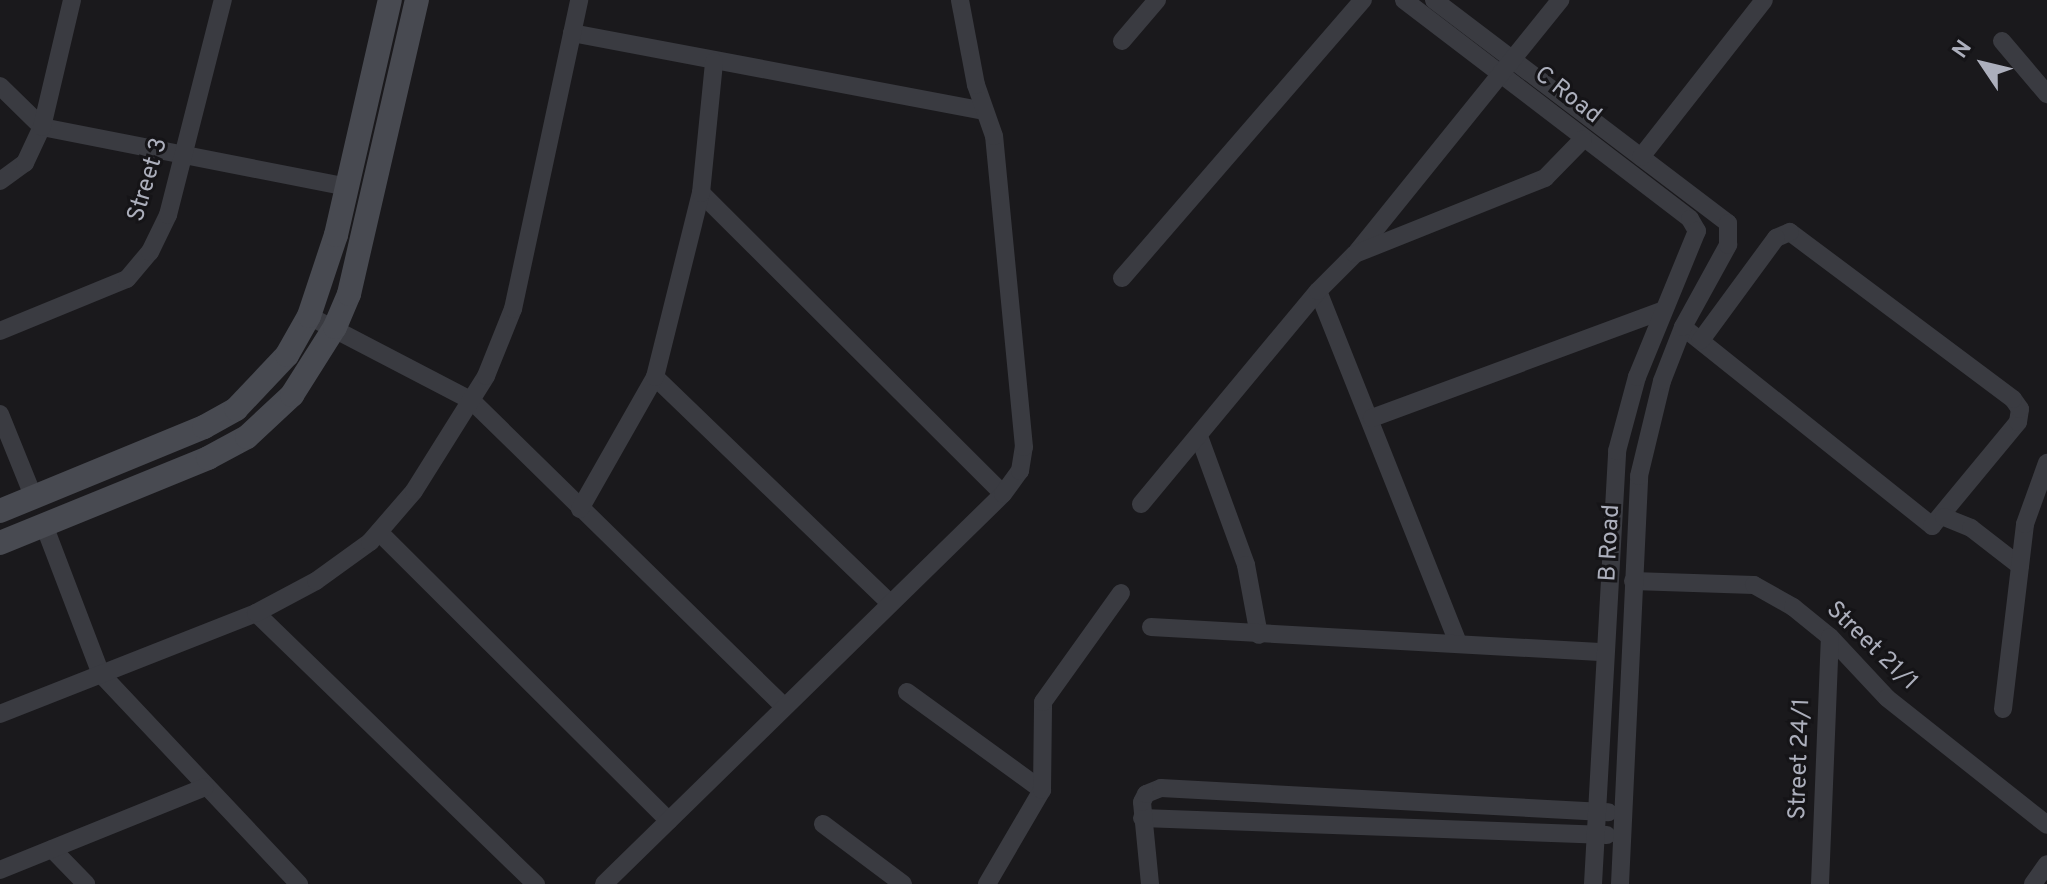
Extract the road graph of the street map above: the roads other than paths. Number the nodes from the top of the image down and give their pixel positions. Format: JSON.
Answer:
{"nodes":[{"id":1,"x":72,"y":0,"type":"edge"},
{"id":2,"x":223,"y":0,"type":"edge"},
{"id":3,"x":390,"y":0,"type":"edge"},
{"id":4,"x":417,"y":0,"type":"edge"},
{"id":5,"x":579,"y":0,"type":"edge"},
{"id":6,"x":960,"y":0,"type":"edge"},
{"id":7,"x":1157,"y":0,"type":"edge"},
{"id":8,"x":1363,"y":0,"type":"edge"},
{"id":9,"x":1404,"y":0,"type":"edge"},
{"id":10,"x":1434,"y":0,"type":"edge"},
{"id":11,"x":1560,"y":0,"type":"edge"},
{"id":12,"x":1764,"y":0,"type":"edge"},
{"id":13,"x":572,"y":33,"type":"junction"},
{"id":14,"x":1122,"y":41,"type":"dead end"},
{"id":15,"x":2002,"y":41,"type":"dead end"},
{"id":16,"x":1514,"y":61,"type":"junction"},
{"id":17,"x":714,"y":62,"type":"junction"},
{"id":18,"x":1502,"y":76,"type":"junction"},
{"id":19,"x":0,"y":86,"type":"edge"},
{"id":20,"x":2047,"y":94,"type":"edge"},
{"id":21,"x":984,"y":111,"type":"junction"},
{"id":22,"x":42,"y":127,"type":"junction"},
{"id":23,"x":1583,"y":139,"type":"junction"},
{"id":24,"x":183,"y":156,"type":"junction"},
{"id":25,"x":1641,"y":157,"type":"junction"},
{"id":26,"x":0,"y":181,"type":"edge"},
{"id":27,"x":347,"y":187,"type":"junction"},
{"id":28,"x":701,"y":193,"type":"junction"},
{"id":29,"x":1728,"y":223,"type":"junction"},
{"id":30,"x":1697,"y":231,"type":"junction"},
{"id":31,"x":1355,"y":254,"type":"junction"},
{"id":32,"x":1122,"y":278,"type":"dead end"},
{"id":33,"x":1318,"y":291,"type":"junction"},
{"id":34,"x":1661,"y":311,"type":"junction"},
{"id":35,"x":309,"y":316,"type":"junction"},
{"id":36,"x":335,"y":327,"type":"junction"},
{"id":37,"x":1683,"y":327,"type":"junction"},
{"id":38,"x":0,"y":331,"type":"edge"},
{"id":39,"x":1701,"y":340,"type":"junction"},
{"id":40,"x":655,"y":377,"type":"junction"},
{"id":41,"x":472,"y":401,"type":"junction"},
{"id":42,"x":0,"y":414,"type":"edge"},
{"id":43,"x":1372,"y":418,"type":"junction"},
{"id":44,"x":1200,"y":439,"type":"junction"},
{"id":45,"x":2047,"y":463,"type":"edge"},
{"id":46,"x":1003,"y":494,"type":"junction"},
{"id":47,"x":34,"y":498,"type":"junction"},
{"id":48,"x":1141,"y":504,"type":"dead end"},
{"id":49,"x":580,"y":509,"type":"junction"},
{"id":50,"x":0,"y":511,"type":"edge"},
{"id":51,"x":1944,"y":517,"type":"junction"},
{"id":52,"x":44,"y":525,"type":"junction"},
{"id":53,"x":379,"y":532,"type":"junction"},
{"id":54,"x":0,"y":543,"type":"edge"},
{"id":55,"x":2020,"y":566,"type":"junction"},
{"id":56,"x":1633,"y":581,"type":"junction"},
{"id":57,"x":1121,"y":593,"type":"dead end"},
{"id":58,"x":890,"y":603,"type":"junction"},
{"id":59,"x":256,"y":613,"type":"junction"},
{"id":60,"x":1151,"y":627,"type":"dead end"},
{"id":61,"x":1259,"y":635,"type":"junction"},
{"id":62,"x":1830,"y":637,"type":"junction"},
{"id":63,"x":1457,"y":641,"type":"junction"},
{"id":64,"x":1604,"y":652,"type":"junction"},
{"id":65,"x":101,"y":674,"type":"junction"},
{"id":66,"x":907,"y":692,"type":"dead end"},
{"id":67,"x":783,"y":706,"type":"junction"},
{"id":68,"x":2003,"y":709,"type":"dead end"},
{"id":69,"x":0,"y":714,"type":"edge"},
{"id":70,"x":205,"y":787,"type":"junction"},
{"id":71,"x":1042,"y":790,"type":"junction"},
{"id":72,"x":1597,"y":812,"type":"junction"},
{"id":73,"x":1623,"y":813,"type":"junction"},
{"id":74,"x":1142,"y":818,"type":"junction"},
{"id":75,"x":669,"y":821,"type":"junction"},
{"id":76,"x":823,"y":824,"type":"dead end"},
{"id":77,"x":2047,"y":825,"type":"edge"},
{"id":78,"x":1596,"y":835,"type":"junction"},
{"id":79,"x":1622,"y":836,"type":"junction"},
{"id":80,"x":52,"y":849,"type":"junction"},
{"id":81,"x":2047,"y":864,"type":"edge"},
{"id":82,"x":0,"y":870,"type":"edge"},
{"id":83,"x":993,"y":880,"type":"edge"},
{"id":84,"x":86,"y":884,"type":"edge"},
{"id":85,"x":299,"y":884,"type":"edge"},
{"id":86,"x":536,"y":884,"type":"edge"},
{"id":87,"x":604,"y":884,"type":"edge"},
{"id":88,"x":903,"y":884,"type":"edge"},
{"id":89,"x":1150,"y":884,"type":"edge"},
{"id":90,"x":1593,"y":884,"type":"edge"},
{"id":91,"x":1620,"y":884,"type":"edge"},
{"id":92,"x":1820,"y":884,"type":"edge"},
{"id":93,"x":2033,"y":884,"type":"edge"}],
"edges":[{"from":1,"to":22,"type":"street"},
{"from":2,"to":24,"type":"street","name":"Street 3"},
{"from":3,"to":27,"type":"street"},
{"from":4,"to":36,"type":"street"},
{"from":5,"to":13,"type":"street"},
{"from":6,"to":21,"type":"street"},
{"from":7,"to":14,"type":"street"},
{"from":8,"to":32,"type":"street"},
{"from":9,"to":18,"type":"street","name":"C Road"},
{"from":10,"to":16,"type":"street","name":"C Road"},
{"from":11,"to":16,"type":"street"},
{"from":12,"to":25,"type":"street"},
{"from":13,"to":17,"type":"street"},
{"from":13,"to":41,"type":"street"},
{"from":15,"to":20,"type":"street"},
{"from":16,"to":18,"type":"street"},
{"from":16,"to":25,"type":"street","name":"C Road"},
{"from":17,"to":21,"type":"street"},
{"from":17,"to":28,"type":"street"},
{"from":18,"to":23,"type":"street","name":"C Road"},
{"from":18,"to":31,"type":"street"},
{"from":19,"to":22,"type":"street"},
{"from":21,"to":46,"type":"street"},
{"from":22,"to":24,"type":"street"},
{"from":22,"to":26,"type":"street"},
{"from":23,"to":30,"type":"street","name":"C Road"},
{"from":23,"to":31,"type":"street"},
{"from":24,"to":27,"type":"street"},
{"from":24,"to":38,"type":"street","name":"Street 3"},
{"from":25,"to":29,"type":"street","name":"C Road"},
{"from":27,"to":35,"type":"street"},
{"from":28,"to":40,"type":"street"},
{"from":28,"to":46,"type":"street"},
{"from":29,"to":30,"type":"street"},
{"from":29,"to":37,"type":"street","name":"B Road"},
{"from":30,"to":34,"type":"street","name":"B Road"},
{"from":31,"to":33,"type":"street"},
{"from":33,"to":43,"type":"street"},
{"from":33,"to":44,"type":"street"},
{"from":34,"to":43,"type":"street"},
{"from":34,"to":64,"type":"street","name":"B Road"},
{"from":35,"to":36,"type":"street"},
{"from":35,"to":47,"type":"street"},
{"from":36,"to":41,"type":"street"},
{"from":36,"to":52,"type":"street"},
{"from":37,"to":39,"type":"street"},
{"from":37,"to":56,"type":"street","name":"B Road"},
{"from":39,"to":51,"type":"street"},
{"from":39,"to":51,"type":"street"},
{"from":40,"to":49,"type":"street"},
{"from":40,"to":58,"type":"street"},
{"from":41,"to":49,"type":"street"},
{"from":41,"to":53,"type":"street"},
{"from":42,"to":47,"type":"street"},
{"from":43,"to":63,"type":"street"},
{"from":44,"to":48,"type":"street"},
{"from":44,"to":61,"type":"street"},
{"from":45,"to":55,"type":"street"},
{"from":46,"to":58,"type":"street"},
{"from":47,"to":50,"type":"street"},
{"from":49,"to":67,"type":"street"},
{"from":51,"to":55,"type":"street"},
{"from":52,"to":54,"type":"street"},
{"from":52,"to":65,"type":"street"},
{"from":53,"to":59,"type":"street"},
{"from":53,"to":75,"type":"street"},
{"from":55,"to":68,"type":"street"},
{"from":56,"to":62,"type":"street","name":"Street 21/1"},
{"from":56,"to":73,"type":"street","name":"B Road"},
{"from":57,"to":71,"type":"street"},
{"from":58,"to":67,"type":"street"},
{"from":59,"to":65,"type":"street"},
{"from":59,"to":86,"type":"street"},
{"from":60,"to":61,"type":"street"},
{"from":61,"to":63,"type":"street"},
{"from":62,"to":77,"type":"street","name":"Street 21/1"},
{"from":62,"to":92,"type":"street","name":"Street 24/1"},
{"from":63,"to":64,"type":"street"},
{"from":64,"to":72,"type":"street","name":"B Road"},
{"from":65,"to":69,"type":"street"},
{"from":65,"to":70,"type":"street"},
{"from":66,"to":71,"type":"street"},
{"from":67,"to":75,"type":"street"},
{"from":70,"to":80,"type":"street"},
{"from":70,"to":85,"type":"street"},
{"from":71,"to":83,"type":"street"},
{"from":72,"to":73,"type":"street"},
{"from":72,"to":74,"type":"street"},
{"from":72,"to":78,"type":"street","name":"B Road"},
{"from":73,"to":79,"type":"street","name":"B Road"},
{"from":74,"to":78,"type":"street"},
{"from":74,"to":89,"type":"street"},
{"from":75,"to":87,"type":"street"},
{"from":76,"to":88,"type":"street"},
{"from":78,"to":79,"type":"street"},
{"from":78,"to":90,"type":"street","name":"B Road"},
{"from":79,"to":91,"type":"street","name":"B Road"},
{"from":80,"to":82,"type":"street"},
{"from":80,"to":84,"type":"street"},
{"from":81,"to":93,"type":"street"}]}
